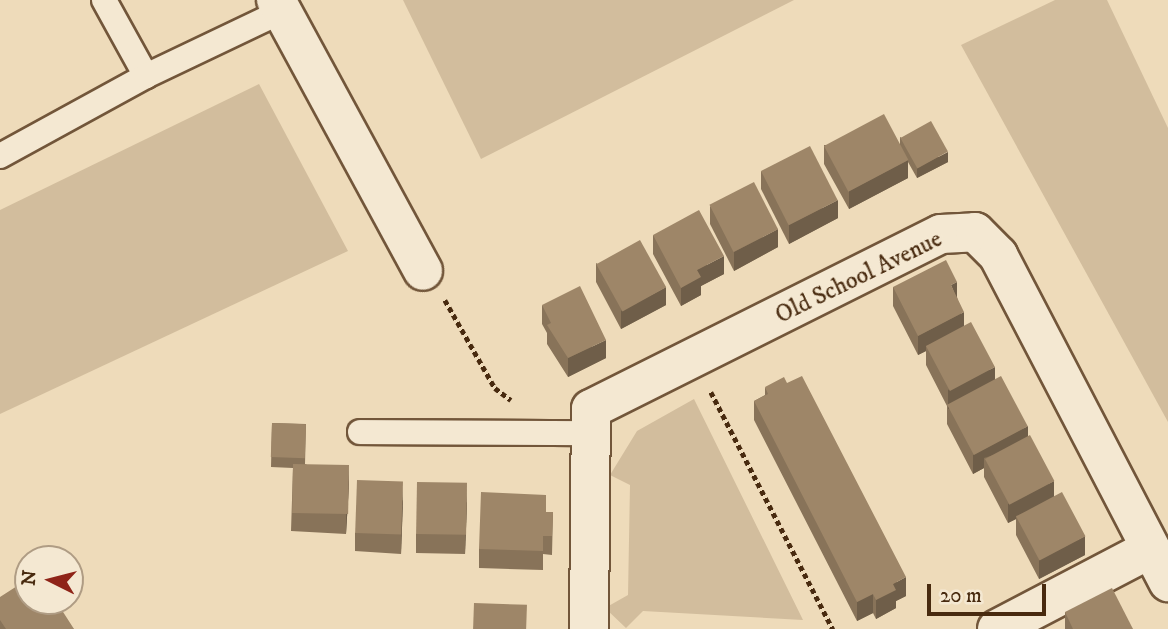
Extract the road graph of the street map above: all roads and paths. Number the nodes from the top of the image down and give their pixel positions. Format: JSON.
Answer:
{"nodes":[{"id":1,"x":104,"y":0,"type":"edge"},
{"id":2,"x":279,"y":5,"type":"edge"},
{"id":3,"x":146,"y":76,"type":"junction"},
{"id":4,"x":0,"y":156,"type":"edge"},
{"id":5,"x":423,"y":271,"type":"joint"},
{"id":6,"x":695,"y":360,"type":"junction"},
{"id":7,"x":360,"y":432,"type":"dead end"},
{"id":8,"x":571,"y":433,"type":"junction"},
{"id":9,"x":1150,"y":549,"type":"junction"},
{"id":10,"x":1168,"y":582,"type":"edge"},
{"id":11,"x":589,"y":629,"type":"edge"},
{"id":12,"x":833,"y":629,"type":"edge"},
{"id":13,"x":996,"y":629,"type":"edge"}],
"edges":[{"from":1,"to":3,"type":"lane"},
{"from":2,"to":3,"type":"lane"},
{"from":2,"to":5,"type":"street"},
{"from":3,"to":4,"type":"lane"},
{"from":5,"to":8,"type":"path"},
{"from":6,"to":8,"type":"street","name":"Old School Avenue"},
{"from":6,"to":9,"type":"street","name":"Old School Avenue"},
{"from":6,"to":12,"type":"path"},
{"from":7,"to":8,"type":"lane"},
{"from":8,"to":11,"type":"street","name":"Old School Avenue"},
{"from":9,"to":10,"type":"street","name":"Old School Avenue"},
{"from":9,"to":13,"type":"street"}]}
